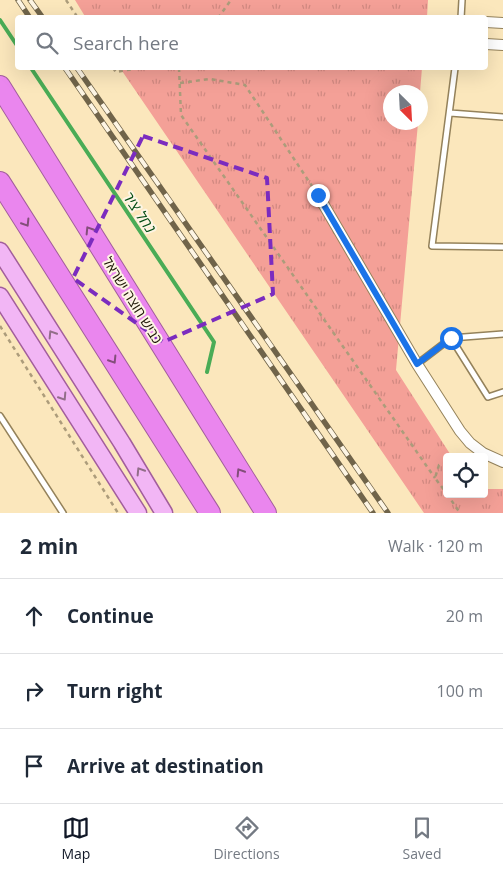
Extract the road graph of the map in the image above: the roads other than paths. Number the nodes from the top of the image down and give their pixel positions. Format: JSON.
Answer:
{"nodes":[{"id":1,"x":462,"y":0,"type":"edge"},
{"id":2,"x":461,"y":15,"type":"edge"},
{"id":3,"x":488,"y":22,"type":"edge"},
{"id":4,"x":503,"y":23,"type":"edge"},
{"id":5,"x":488,"y":44,"type":"edge"},
{"id":6,"x":503,"y":45,"type":"edge"},
{"id":7,"x":455,"y":70,"type":"edge"},
{"id":8,"x":0,"y":86,"type":"edge"},
{"id":9,"x":450,"y":113,"type":"junction"},
{"id":10,"x":503,"y":118,"type":"edge"},
{"id":11,"x":0,"y":182,"type":"edge"},
{"id":12,"x":318,"y":195,"type":"road end"},
{"id":13,"x":503,"y":247,"type":"edge"},
{"id":14,"x":0,"y":252,"type":"edge"},
{"id":15,"x":0,"y":296,"type":"edge"},
{"id":16,"x":503,"y":334,"type":"edge"},
{"id":17,"x":451,"y":338,"type":"junction"},
{"id":18,"x":417,"y":364,"type":"junction"},
{"id":19,"x":503,"y":392,"type":"edge"},
{"id":20,"x":0,"y":416,"type":"edge"},
{"id":21,"x":503,"y":462,"type":"edge"},
{"id":22,"x":63,"y":513,"type":"edge"},
{"id":23,"x":138,"y":513,"type":"edge"},
{"id":24,"x":164,"y":513,"type":"edge"},
{"id":25,"x":210,"y":513,"type":"edge"},
{"id":26,"x":266,"y":513,"type":"edge"}],
"edges":[{"from":1,"to":2,"type":"lane"},
{"from":3,"to":4,"type":"street"},
{"from":5,"to":6,"type":"street"},
{"from":7,"to":9,"type":"lane"},
{"from":26,"to":8,"type":"highway","name":"כביש חוצה ישראל","one_way":true},
{"from":9,"to":10,"type":"lane"},
{"from":9,"to":13,"type":"lane"},
{"from":11,"to":25,"type":"highway","one_way":true},
{"from":12,"to":18,"type":"street"},
{"from":24,"to":14,"type":"main road","one_way":true},
{"from":15,"to":23,"type":"main road","one_way":true},
{"from":16,"to":17,"type":"lane"},
{"from":17,"to":18,"type":"lane"},
{"from":17,"to":19,"type":"lane"},
{"from":18,"to":21,"type":"street"},
{"from":20,"to":22,"type":"lane"}]}
